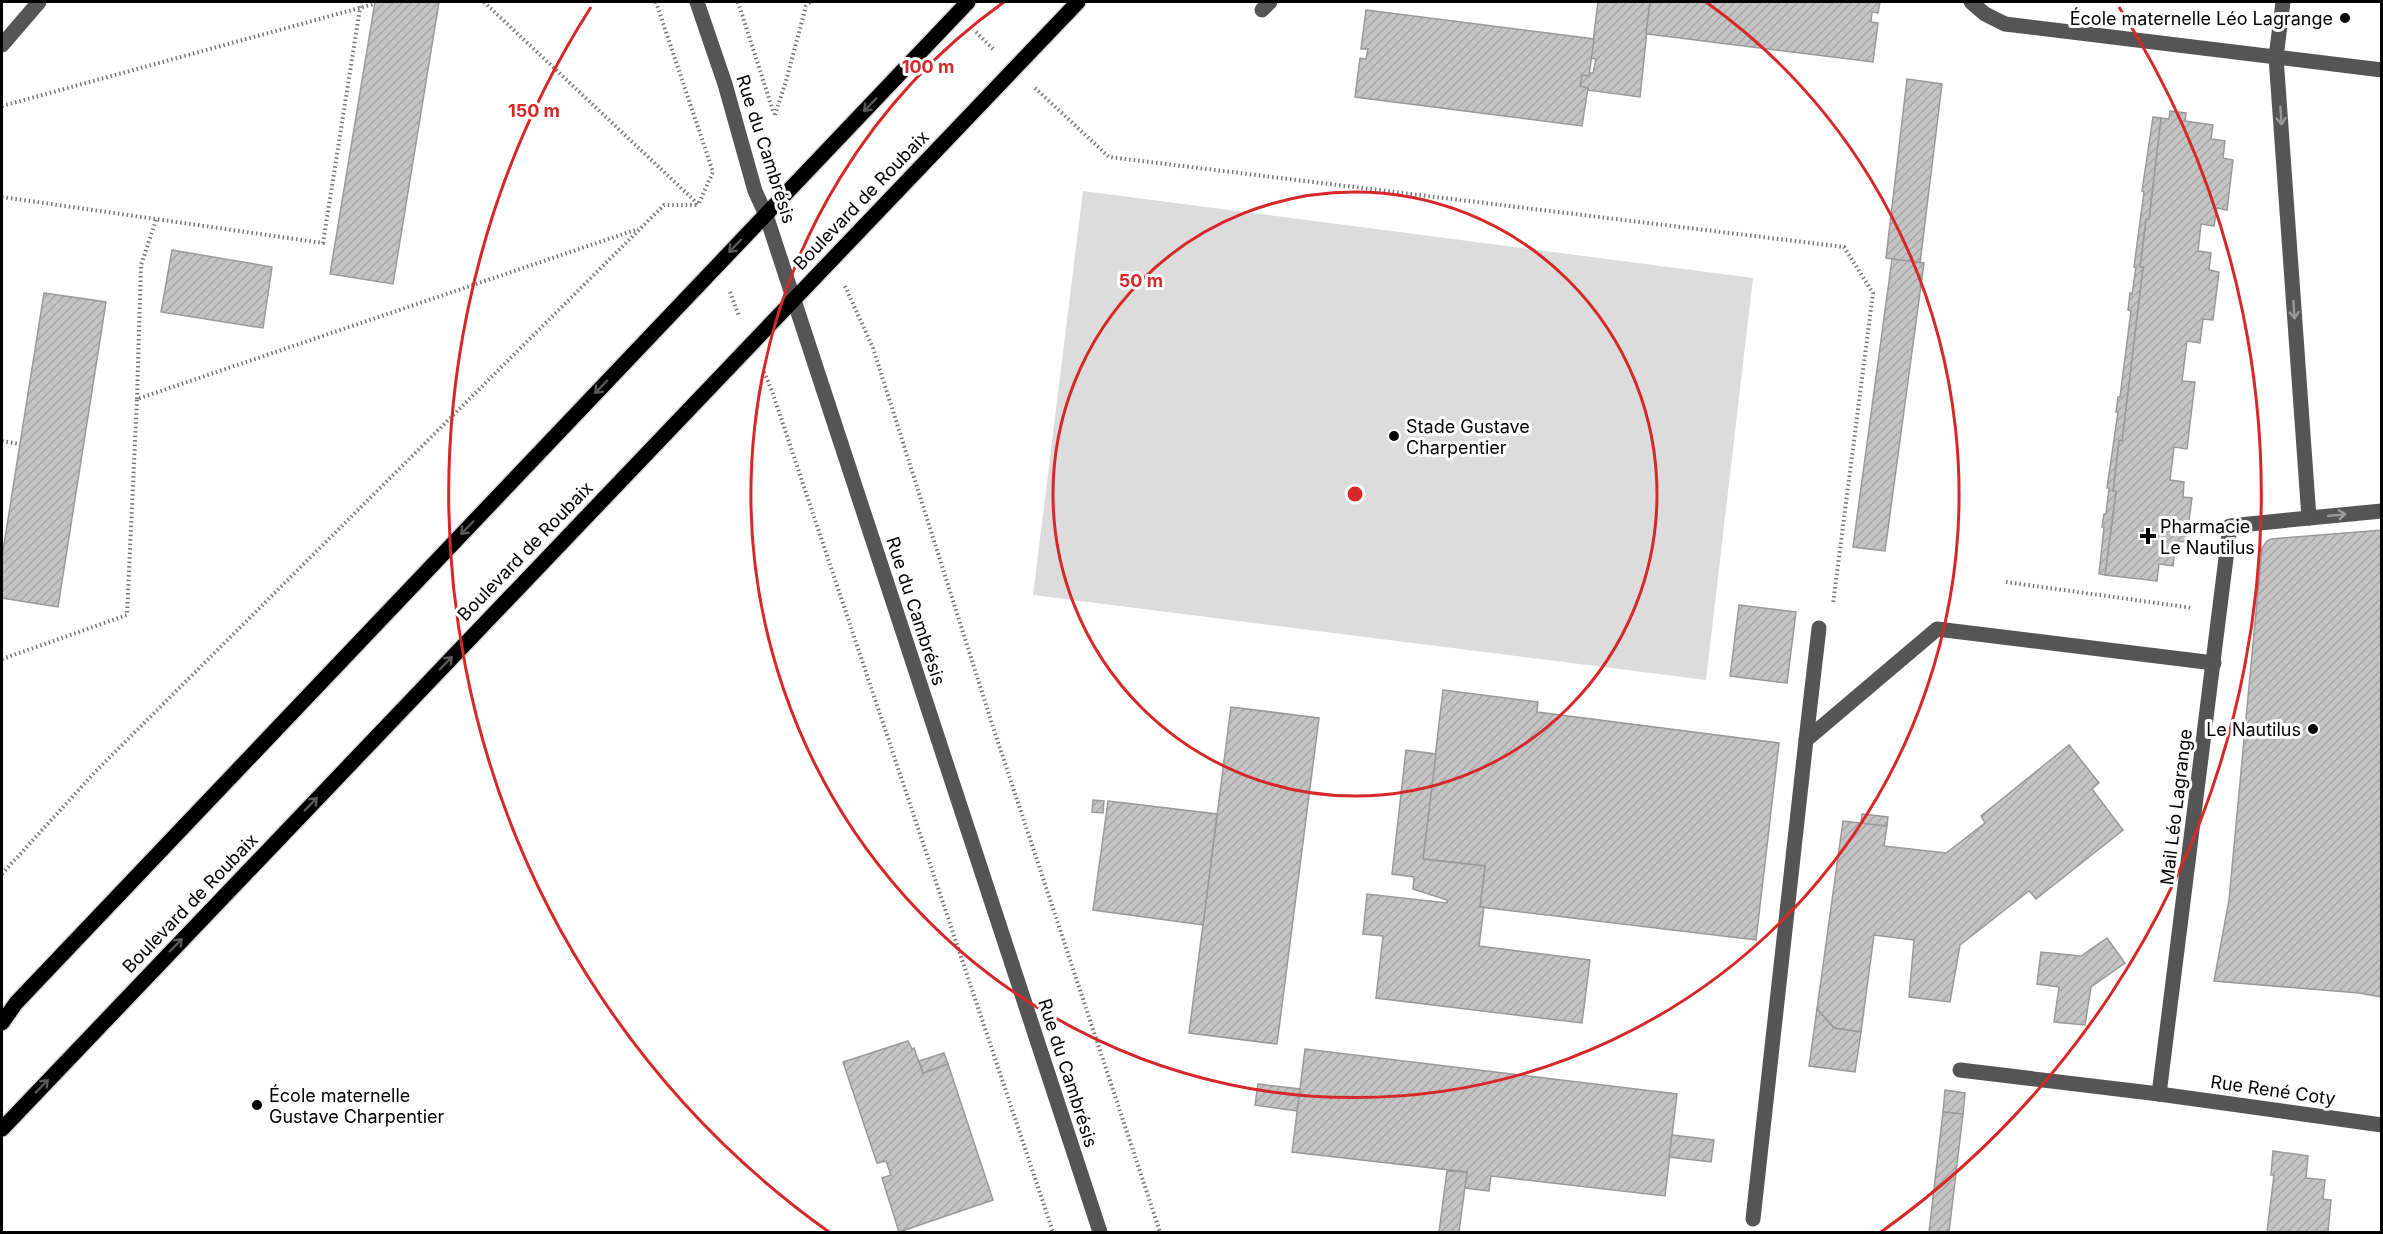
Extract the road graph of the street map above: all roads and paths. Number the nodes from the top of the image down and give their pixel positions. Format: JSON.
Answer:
{"nodes":[{"id":1,"x":39,"y":2,"type":"edge"},
{"id":2,"x":362,"y":2,"type":"edge"},
{"id":3,"x":484,"y":2,"type":"edge"},
{"id":4,"x":656,"y":2,"type":"edge"},
{"id":5,"x":697,"y":2,"type":"edge"},
{"id":6,"x":738,"y":2,"type":"edge"},
{"id":7,"x":810,"y":2,"type":"edge"},
{"id":8,"x":968,"y":2,"type":"edge"},
{"id":9,"x":1078,"y":2,"type":"edge"},
{"id":10,"x":1971,"y":2,"type":"edge"},
{"id":11,"x":2283,"y":2,"type":"edge"},
{"id":12,"x":374,"y":4,"type":"dead end"},
{"id":13,"x":360,"y":8,"type":"junction"},
{"id":14,"x":957,"y":13,"type":"junction"},
{"id":15,"x":2,"y":45,"type":"edge"},
{"id":16,"x":2276,"y":57,"type":"junction"},
{"id":17,"x":1014,"y":69,"type":"junction"},
{"id":18,"x":2382,"y":70,"type":"edge"},
{"id":19,"x":2,"y":106,"type":"edge"},
{"id":20,"x":2,"y":197,"type":"edge"},
{"id":21,"x":699,"y":205,"type":"junction"},
{"id":22,"x":766,"y":215,"type":"junction"},
{"id":23,"x":156,"y":219,"type":"junction"},
{"id":24,"x":640,"y":228,"type":"junction"},
{"id":25,"x":832,"y":258,"type":"junction"},
{"id":26,"x":718,"y":264,"type":"junction"},
{"id":27,"x":793,"y":299,"type":"junction"},
{"id":28,"x":751,"y":344,"type":"junction"},
{"id":29,"x":137,"y":399,"type":"junction"},
{"id":30,"x":2,"y":441,"type":"edge"},
{"id":31,"x":20,"y":444,"type":"dead end"},
{"id":32,"x":2382,"y":511,"type":"edge"},
{"id":33,"x":2309,"y":518,"type":"junction"},
{"id":34,"x":2006,"y":582,"type":"dead end"},
{"id":35,"x":2220,"y":611,"type":"junction"},
{"id":36,"x":1819,"y":628,"type":"joint"},
{"id":37,"x":2,"y":659,"type":"edge"},
{"id":38,"x":2214,"y":663,"type":"junction"},
{"id":39,"x":1806,"y":740,"type":"junction"},
{"id":40,"x":2,"y":874,"type":"edge"},
{"id":41,"x":2,"y":1023,"type":"edge"},
{"id":42,"x":1960,"y":1070,"type":"dead end"},
{"id":43,"x":2159,"y":1094,"type":"junction"},
{"id":44,"x":2382,"y":1125,"type":"edge"},
{"id":45,"x":2,"y":1129,"type":"edge"},
{"id":46,"x":1753,"y":1219,"type":"dead end"},
{"id":47,"x":1053,"y":1233,"type":"edge"},
{"id":48,"x":1100,"y":1233,"type":"edge"},
{"id":49,"x":1160,"y":1233,"type":"edge"}],
"edges":[{"from":1,"to":15,"type":"street"},
{"from":2,"to":13,"type":"path"},
{"from":3,"to":21,"type":"path"},
{"from":4,"to":21,"type":"path"},
{"from":5,"to":22,"type":"street","name":"Rue du Cambrésis"},
{"from":6,"to":7,"type":"path"},
{"from":8,"to":14,"type":"main road"},
{"from":9,"to":17,"type":"main road","name":"Boulevard de Roubaix"},
{"from":10,"to":16,"type":"street"},
{"from":11,"to":16,"type":"street"},
{"from":12,"to":13,"type":"path"},
{"from":13,"to":19,"type":"path"},
{"from":13,"to":23,"type":"path"},
{"from":14,"to":17,"type":"path"},
{"from":14,"to":22,"type":"main road","one_way":true},
{"from":16,"to":18,"type":"street"},
{"from":16,"to":33,"type":"street","one_way":true},
{"from":17,"to":25,"type":"main road","name":"Boulevard de Roubaix"},
{"from":17,"to":36,"type":"path"},
{"from":20,"to":23,"type":"path"},
{"from":21,"to":24,"type":"path"},
{"from":22,"to":26,"type":"main road","one_way":true},
{"from":22,"to":27,"type":"street","name":"Rue du Cambrésis"},
{"from":23,"to":29,"type":"path"},
{"from":24,"to":29,"type":"path"},
{"from":24,"to":40,"type":"path"},
{"from":25,"to":27,"type":"main road","name":"Boulevard de Roubaix"},
{"from":25,"to":49,"type":"path"},
{"from":26,"to":28,"type":"path"},
{"from":26,"to":41,"type":"main road","one_way":true},
{"from":27,"to":28,"type":"main road","name":"Boulevard de Roubaix"},
{"from":27,"to":48,"type":"street","name":"Rue du Cambrésis"},
{"from":45,"to":28,"type":"main road","name":"Boulevard de Roubaix","one_way":true},
{"from":28,"to":47,"type":"path"},
{"from":29,"to":37,"type":"path"},
{"from":30,"to":31,"type":"path"},
{"from":33,"to":32,"type":"street","one_way":true},
{"from":33,"to":35,"type":"street","name":"Mail Léo Lagrange"},
{"from":34,"to":35,"type":"path"},
{"from":35,"to":38,"type":"street","name":"Mail Léo Lagrange"},
{"from":36,"to":39,"type":"street"},
{"from":38,"to":39,"type":"street"},
{"from":38,"to":43,"type":"street","name":"Mail Léo Lagrange"},
{"from":39,"to":46,"type":"street"},
{"from":42,"to":43,"type":"street","name":"Rue René Coty"},
{"from":43,"to":44,"type":"street","name":"Rue René Coty"}]}
